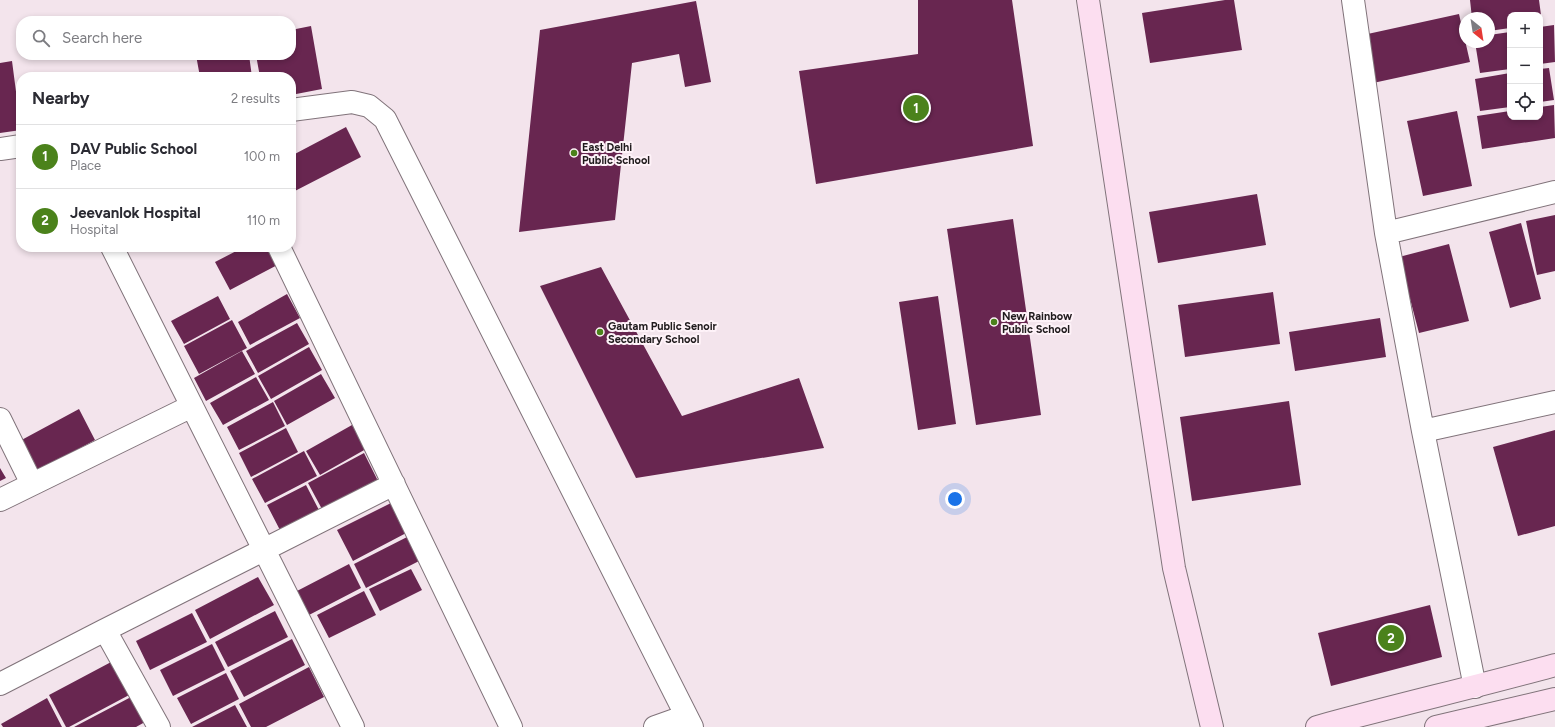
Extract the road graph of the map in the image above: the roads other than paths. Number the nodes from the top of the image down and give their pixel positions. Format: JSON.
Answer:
{"nodes":[{"id":1,"x":1088,"y":0,"type":"edge"},
{"id":2,"x":1353,"y":0,"type":"edge"},
{"id":3,"x":296,"y":109,"type":"edge"},
{"id":4,"x":16,"y":147,"type":"edge"},
{"id":5,"x":0,"y":149,"type":"edge"},
{"id":6,"x":1555,"y":192,"type":"edge"},
{"id":7,"x":1386,"y":233,"type":"junction"},
{"id":8,"x":115,"y":252,"type":"edge"},
{"id":9,"x":281,"y":252,"type":"edge"},
{"id":10,"x":1555,"y":402,"type":"edge"},
{"id":11,"x":192,"y":406,"type":"junction"},
{"id":12,"x":0,"y":419,"type":"edge"},
{"id":13,"x":1423,"y":431,"type":"junction"},
{"id":14,"x":32,"y":484,"type":"junction"},
{"id":15,"x":394,"y":484,"type":"junction"},
{"id":16,"x":0,"y":500,"type":"edge"},
{"id":17,"x":264,"y":549,"type":"junction"},
{"id":18,"x":105,"y":630,"type":"junction"},
{"id":19,"x":1555,"y":665,"type":"edge"},
{"id":20,"x":0,"y":684,"type":"edge"},
{"id":21,"x":1475,"y":688,"type":"junction"},
{"id":22,"x":1555,"y":700,"type":"edge"},
{"id":23,"x":689,"y":722,"type":"edge"},
{"id":24,"x":159,"y":727,"type":"edge"},
{"id":25,"x":353,"y":727,"type":"edge"},
{"id":26,"x":511,"y":727,"type":"edge"},
{"id":27,"x":655,"y":727,"type":"edge"},
{"id":28,"x":1212,"y":727,"type":"edge"},
{"id":29,"x":1316,"y":727,"type":"edge"},
{"id":30,"x":1436,"y":727,"type":"edge"}],
"edges":[{"from":1,"to":28,"type":"street"},
{"from":2,"to":7,"type":"street"},
{"from":3,"to":23,"type":"street"},
{"from":4,"to":5,"type":"street"},
{"from":6,"to":7,"type":"street"},
{"from":7,"to":13,"type":"street"},
{"from":8,"to":11,"type":"street"},
{"from":9,"to":15,"type":"street"},
{"from":10,"to":13,"type":"street"},
{"from":11,"to":14,"type":"street"},
{"from":11,"to":17,"type":"street"},
{"from":12,"to":14,"type":"street"},
{"from":13,"to":21,"type":"street"},
{"from":14,"to":16,"type":"street"},
{"from":15,"to":17,"type":"street"},
{"from":15,"to":26,"type":"street"},
{"from":17,"to":18,"type":"street"},
{"from":17,"to":25,"type":"street"},
{"from":18,"to":20,"type":"street"},
{"from":18,"to":24,"type":"street"},
{"from":19,"to":21,"type":"street"},
{"from":21,"to":29,"type":"street"},
{"from":22,"to":30,"type":"street"},
{"from":23,"to":27,"type":"street"}]}
